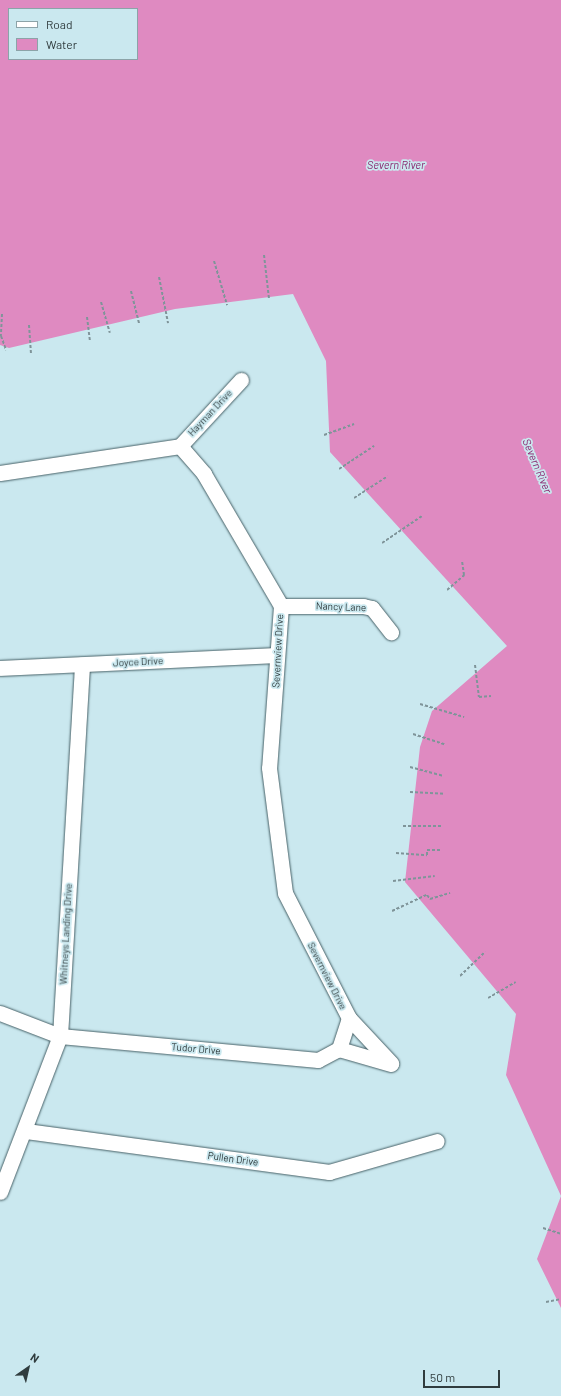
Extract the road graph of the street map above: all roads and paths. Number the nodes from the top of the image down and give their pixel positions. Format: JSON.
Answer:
{"nodes":[{"id":1,"x":264,"y":255,"type":"dead end"},
{"id":2,"x":214,"y":261,"type":"dead end"},
{"id":3,"x":159,"y":277,"type":"dead end"},
{"id":4,"x":131,"y":291,"type":"dead end"},
{"id":5,"x":269,"y":299,"type":"dead end"},
{"id":6,"x":101,"y":302,"type":"dead end"},
{"id":7,"x":227,"y":305,"type":"dead end"},
{"id":8,"x":2,"y":314,"type":"dead end"},
{"id":9,"x":87,"y":317,"type":"dead end"},
{"id":10,"x":168,"y":323,"type":"dead end"},
{"id":11,"x":139,"y":324,"type":"dead end"},
{"id":12,"x":29,"y":325,"type":"dead end"},
{"id":13,"x":110,"y":333,"type":"dead end"},
{"id":14,"x":90,"y":341,"type":"dead end"},
{"id":15,"x":6,"y":350,"type":"dead end"},
{"id":16,"x":31,"y":354,"type":"dead end"},
{"id":17,"x":241,"y":380,"type":"dead end"},
{"id":18,"x":354,"y":424,"type":"dead end"},
{"id":19,"x":324,"y":435,"type":"dead end"},
{"id":20,"x":180,"y":446,"type":"junction"},
{"id":21,"x":374,"y":446,"type":"dead end"},
{"id":22,"x":340,"y":469,"type":"dead end"},
{"id":23,"x":0,"y":473,"type":"edge"},
{"id":24,"x":388,"y":476,"type":"dead end"},
{"id":25,"x":354,"y":498,"type":"dead end"},
{"id":26,"x":422,"y":516,"type":"dead end"},
{"id":27,"x":382,"y":543,"type":"dead end"},
{"id":28,"x":462,"y":561,"type":"dead end"},
{"id":29,"x":447,"y":590,"type":"dead end"},
{"id":30,"x":281,"y":606,"type":"junction"},
{"id":31,"x":391,"y":632,"type":"dead end"},
{"id":32,"x":275,"y":655,"type":"junction"},
{"id":33,"x":82,"y":665,"type":"junction"},
{"id":34,"x":475,"y":665,"type":"dead end"},
{"id":35,"x":0,"y":668,"type":"edge"},
{"id":36,"x":491,"y":696,"type":"dead end"},
{"id":37,"x":420,"y":704,"type":"dead end"},
{"id":38,"x":464,"y":717,"type":"dead end"},
{"id":39,"x":413,"y":734,"type":"dead end"},
{"id":40,"x":444,"y":744,"type":"dead end"},
{"id":41,"x":410,"y":767,"type":"dead end"},
{"id":42,"x":443,"y":776,"type":"dead end"},
{"id":43,"x":410,"y":792,"type":"dead end"},
{"id":44,"x":444,"y":794,"type":"dead end"},
{"id":45,"x":403,"y":826,"type":"dead end"},
{"id":46,"x":442,"y":826,"type":"dead end"},
{"id":47,"x":440,"y":850,"type":"dead end"},
{"id":48,"x":396,"y":853,"type":"dead end"},
{"id":49,"x":435,"y":876,"type":"dead end"},
{"id":50,"x":393,"y":881,"type":"dead end"},
{"id":51,"x":450,"y":893,"type":"dead end"},
{"id":52,"x":392,"y":911,"type":"dead end"},
{"id":53,"x":485,"y":952,"type":"dead end"},
{"id":54,"x":460,"y":976,"type":"dead end"},
{"id":55,"x":516,"y":982,"type":"dead end"},
{"id":56,"x":488,"y":998,"type":"dead end"},
{"id":57,"x":0,"y":1013,"type":"edge"},
{"id":58,"x":349,"y":1018,"type":"junction"},
{"id":59,"x":60,"y":1036,"type":"junction"},
{"id":60,"x":339,"y":1049,"type":"junction"},
{"id":61,"x":26,"y":1131,"type":"junction"},
{"id":62,"x":437,"y":1141,"type":"dead end"},
{"id":63,"x":0,"y":1192,"type":"edge"},
{"id":64,"x":543,"y":1228,"type":"dead end"},
{"id":65,"x":561,"y":1234,"type":"edge"},
{"id":66,"x":561,"y":1299,"type":"edge"},
{"id":67,"x":546,"y":1302,"type":"dead end"}],
"edges":[{"from":1,"to":5,"type":"path"},
{"from":2,"to":7,"type":"path"},
{"from":3,"to":10,"type":"path"},
{"from":4,"to":11,"type":"path"},
{"from":6,"to":13,"type":"path"},
{"from":8,"to":15,"type":"path"},
{"from":9,"to":14,"type":"path"},
{"from":12,"to":16,"type":"path"},
{"from":17,"to":20,"type":"street","name":"Hayman Drive"},
{"from":18,"to":19,"type":"path"},
{"from":20,"to":23,"type":"street"},
{"from":20,"to":30,"type":"street","name":"Severnview Drive"},
{"from":21,"to":22,"type":"path"},
{"from":24,"to":25,"type":"path"},
{"from":26,"to":27,"type":"path"},
{"from":28,"to":29,"type":"path"},
{"from":30,"to":31,"type":"street","name":"Nancy Lane"},
{"from":30,"to":32,"type":"street","name":"Severnview Drive"},
{"from":32,"to":33,"type":"street","name":"Joyce Drive"},
{"from":32,"to":58,"type":"street","name":"Severnview Drive"},
{"from":33,"to":35,"type":"street","name":"Joyce Drive"},
{"from":33,"to":59,"type":"street","name":"Whitneys Landing Drive"},
{"from":34,"to":36,"type":"path"},
{"from":37,"to":38,"type":"path"},
{"from":39,"to":40,"type":"path"},
{"from":41,"to":42,"type":"path"},
{"from":43,"to":44,"type":"path"},
{"from":45,"to":46,"type":"path"},
{"from":47,"to":48,"type":"path"},
{"from":49,"to":50,"type":"path"},
{"from":51,"to":52,"type":"path"},
{"from":53,"to":54,"type":"path"},
{"from":55,"to":56,"type":"path"},
{"from":57,"to":59,"type":"street","name":"Tudor Drive"},
{"from":58,"to":60,"type":"street","name":"Severnview Drive"},
{"from":58,"to":60,"type":"street"},
{"from":59,"to":60,"type":"street","name":"Tudor Drive"},
{"from":59,"to":61,"type":"street","name":"Whitneys Landing Drive"},
{"from":61,"to":62,"type":"street","name":"Pullen Drive"},
{"from":61,"to":63,"type":"street","name":"Whitneys Landing Drive"},
{"from":64,"to":65,"type":"path"},
{"from":66,"to":67,"type":"path"}]}
